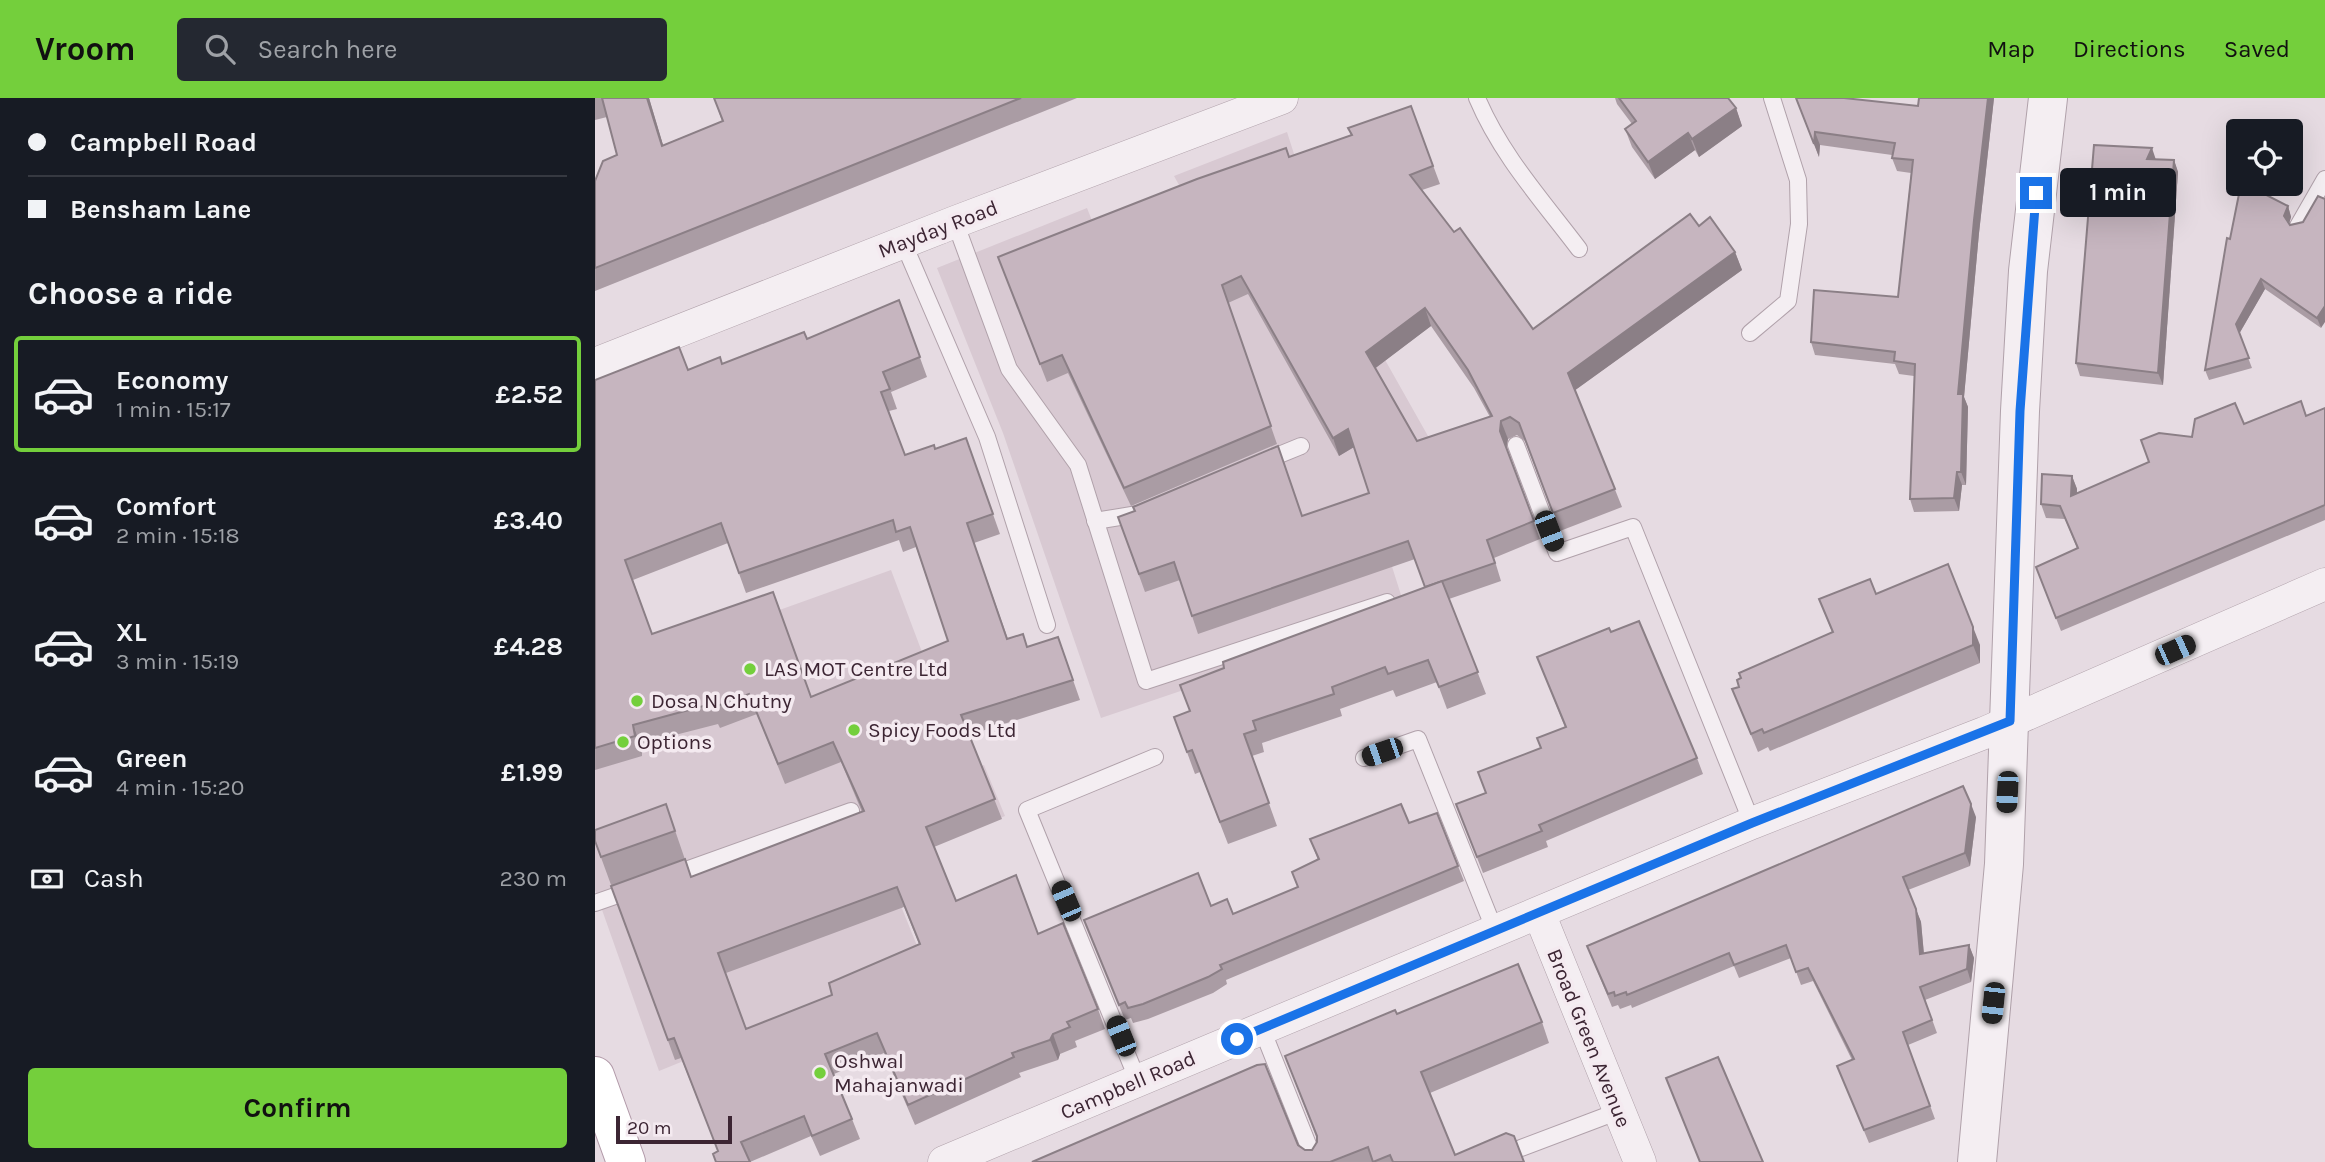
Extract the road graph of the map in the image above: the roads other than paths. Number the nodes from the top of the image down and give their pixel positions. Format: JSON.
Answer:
{"nodes":[{"id":1,"x":1282,"y":98,"type":"edge"},
{"id":2,"x":1477,"y":98,"type":"edge"},
{"id":3,"x":1772,"y":98,"type":"edge"},
{"id":4,"x":2048,"y":98,"type":"edge"},
{"id":5,"x":2325,"y":179,"type":"edge"},
{"id":6,"x":955,"y":222,"type":"junction"},
{"id":7,"x":2298,"y":226,"type":"edge"},
{"id":8,"x":903,"y":242,"type":"junction"},
{"id":9,"x":1579,"y":249,"type":"dead end"},
{"id":10,"x":1750,"y":333,"type":"dead end"},
{"id":11,"x":595,"y":363,"type":"edge"},
{"id":12,"x":1516,"y":445,"type":"edge"},
{"id":13,"x":1301,"y":446,"type":"dead end"},
{"id":14,"x":1252,"y":466,"type":"edge"},
{"id":15,"x":1155,"y":507,"type":"edge"},
{"id":16,"x":1095,"y":522,"type":"junction"},
{"id":17,"x":2325,"y":584,"type":"edge"},
{"id":18,"x":1387,"y":602,"type":"edge"},
{"id":19,"x":1047,"y":625,"type":"dead end"},
{"id":20,"x":2010,"y":721,"type":"junction"},
{"id":21,"x":1155,"y":757,"type":"dead end"},
{"id":22,"x":1364,"y":758,"type":"dead end"},
{"id":23,"x":851,"y":811,"type":"edge"},
{"id":24,"x":1752,"y":823,"type":"junction"},
{"id":25,"x":595,"y":903,"type":"edge"},
{"id":26,"x":1539,"y":913,"type":"junction"},
{"id":27,"x":1495,"y":931,"type":"junction"},
{"id":28,"x":1262,"y":1029,"type":"junction"},
{"id":29,"x":595,"y":1076,"type":"edge"},
{"id":30,"x":1138,"y":1081,"type":"junction"},
{"id":31,"x":1619,"y":1111,"type":"junction"},
{"id":32,"x":1521,"y":1148,"type":"edge"},
{"id":33,"x":626,"y":1162,"type":"edge"},
{"id":34,"x":944,"y":1162,"type":"edge"},
{"id":35,"x":1315,"y":1162,"type":"edge"},
{"id":36,"x":1640,"y":1162,"type":"edge"},
{"id":37,"x":1977,"y":1162,"type":"edge"}],
"edges":[{"from":1,"to":6,"type":"street","name":"Mayday Road"},
{"from":2,"to":9,"type":"lane"},
{"from":3,"to":10,"type":"lane"},
{"from":4,"to":20,"type":"street"},
{"from":5,"to":7,"type":"lane"},
{"from":6,"to":8,"type":"street","name":"Mayday Road"},
{"from":6,"to":16,"type":"lane"},
{"from":8,"to":11,"type":"street","name":"Mayday Road"},
{"from":8,"to":19,"type":"lane"},
{"from":12,"to":24,"type":"lane"},
{"from":13,"to":14,"type":"lane"},
{"from":15,"to":16,"type":"lane"},
{"from":16,"to":18,"type":"lane"},
{"from":17,"to":20,"type":"street","name":"Campbell Road"},
{"from":20,"to":24,"type":"street","name":"Campbell Road"},
{"from":20,"to":37,"type":"street"},
{"from":21,"to":30,"type":"lane"},
{"from":22,"to":27,"type":"lane"},
{"from":23,"to":25,"type":"lane"},
{"from":24,"to":26,"type":"street","name":"Campbell Road"},
{"from":26,"to":27,"type":"street","name":"Campbell Road"},
{"from":26,"to":31,"type":"street","name":"Broad Green Avenue"},
{"from":27,"to":28,"type":"street","name":"Campbell Road"},
{"from":28,"to":30,"type":"street","name":"Campbell Road"},
{"from":28,"to":35,"type":"lane"},
{"from":29,"to":33,"type":"main road"},
{"from":30,"to":34,"type":"street","name":"Campbell Road"},
{"from":31,"to":32,"type":"lane"},
{"from":31,"to":36,"type":"street","name":"Broad Green Avenue"}]}
